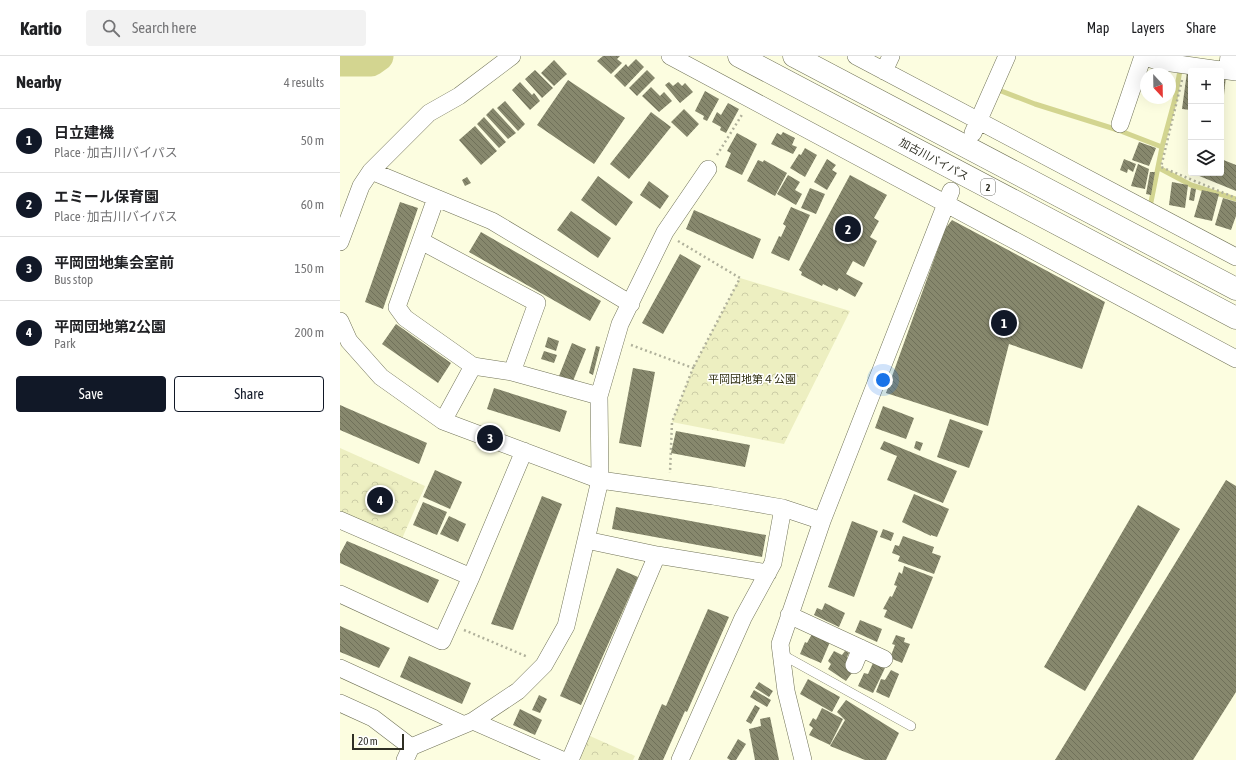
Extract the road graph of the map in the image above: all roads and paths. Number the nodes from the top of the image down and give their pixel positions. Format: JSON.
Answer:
{"nodes":[{"id":1,"x":512,"y":56,"type":"edge"},
{"id":2,"x":670,"y":56,"type":"edge"},
{"id":3,"x":739,"y":56,"type":"edge"},
{"id":4,"x":794,"y":56,"type":"edge"},
{"id":5,"x":856,"y":56,"type":"edge"},
{"id":6,"x":1008,"y":56,"type":"edge"},
{"id":7,"x":1143,"y":56,"type":"edge"},
{"id":8,"x":887,"y":63,"type":"edge"},
{"id":9,"x":1185,"y":64,"type":"junction"},
{"id":10,"x":1231,"y":66,"type":"edge"},
{"id":11,"x":752,"y":99,"type":"junction"},
{"id":12,"x":1120,"y":124,"type":"dead end"},
{"id":13,"x":976,"y":127,"type":"junction"},
{"id":14,"x":708,"y":169,"type":"joint"},
{"id":15,"x":370,"y":171,"type":"junction"},
{"id":16,"x":436,"y":198,"type":"junction"},
{"id":17,"x":949,"y":198,"type":"junction"},
{"id":18,"x":1236,"y":198,"type":"edge"},
{"id":19,"x":344,"y":216,"type":"edge"},
{"id":20,"x":665,"y":232,"type":"junction"},
{"id":21,"x":421,"y":241,"type":"junction"},
{"id":22,"x":340,"y":242,"type":"edge"},
{"id":23,"x":1236,"y":257,"type":"edge"},
{"id":24,"x":1236,"y":289,"type":"edge"},
{"id":25,"x":631,"y":304,"type":"junction"},
{"id":26,"x":1236,"y":318,"type":"edge"},
{"id":27,"x":340,"y":320,"type":"edge"},
{"id":28,"x":616,"y":339,"type":"junction"},
{"id":29,"x":1236,"y":359,"type":"edge"},
{"id":30,"x":473,"y":366,"type":"junction"},
{"id":31,"x":693,"y":368,"type":"junction"},
{"id":32,"x":512,"y":372,"type":"junction"},
{"id":33,"x":599,"y":396,"type":"junction"},
{"id":34,"x":443,"y":421,"type":"junction"},
{"id":35,"x":524,"y":451,"type":"junction"},
{"id":36,"x":600,"y":480,"type":"junction"},
{"id":37,"x":670,"y":490,"type":"junction"},
{"id":38,"x":782,"y":508,"type":"junction"},
{"id":39,"x":340,"y":520,"type":"edge"},
{"id":40,"x":822,"y":521,"type":"junction"},
{"id":41,"x":586,"y":540,"type":"junction"},
{"id":42,"x":657,"y":555,"type":"junction"},
{"id":43,"x":768,"y":573,"type":"junction"},
{"id":44,"x":471,"y":577,"type":"junction"},
{"id":45,"x":340,"y":594,"type":"edge"},
{"id":46,"x":790,"y":615,"type":"junction"},
{"id":47,"x":450,"y":623,"type":"junction"},
{"id":48,"x":861,"y":648,"type":"junction"},
{"id":49,"x":781,"y":654,"type":"junction"},
{"id":50,"x":884,"y":659,"type":"dead end"},
{"id":51,"x":544,"y":665,"type":"junction"},
{"id":52,"x":854,"y":665,"type":"dead end"},
{"id":53,"x":340,"y":668,"type":"edge"},
{"id":54,"x":340,"y":703,"type":"edge"},
{"id":55,"x":468,"y":722,"type":"junction"},
{"id":56,"x":911,"y":726,"type":"dead end"},
{"id":57,"x":408,"y":754,"type":"edge"},
{"id":58,"x":562,"y":760,"type":"edge"},
{"id":59,"x":570,"y":760,"type":"edge"},
{"id":60,"x":680,"y":760,"type":"edge"},
{"id":61,"x":803,"y":760,"type":"edge"}],
"edges":[{"from":1,"to":15,"type":"street"},
{"from":2,"to":11,"type":"street"},
{"from":3,"to":26,"type":"highway","name":"加古川バイパス","number":"2"},
{"from":4,"to":24,"type":"highway","number":"2"},
{"from":5,"to":8,"type":"street"},
{"from":6,"to":13,"type":"street"},
{"from":7,"to":9,"type":"street"},
{"from":7,"to":12,"type":"street"},
{"from":8,"to":13,"type":"street"},
{"from":9,"to":10,"type":"street"},
{"from":9,"to":18,"type":"path"},
{"from":11,"to":14,"type":"path"},
{"from":11,"to":17,"type":"street"},
{"from":13,"to":23,"type":"street"},
{"from":14,"to":20,"type":"street"},
{"from":15,"to":16,"type":"street"},
{"from":15,"to":19,"type":"street"},
{"from":16,"to":21,"type":"street"},
{"from":16,"to":25,"type":"street"},
{"from":17,"to":29,"type":"street"},
{"from":17,"to":40,"type":"street"},
{"from":19,"to":22,"type":"street"},
{"from":20,"to":25,"type":"street"},
{"from":20,"to":31,"type":"path"},
{"from":21,"to":30,"type":"street"},
{"from":21,"to":32,"type":"street"},
{"from":25,"to":28,"type":"street"},
{"from":27,"to":34,"type":"street"},
{"from":28,"to":31,"type":"path"},
{"from":28,"to":33,"type":"street"},
{"from":30,"to":32,"type":"street"},
{"from":30,"to":34,"type":"street"},
{"from":31,"to":37,"type":"path"},
{"from":32,"to":33,"type":"street"},
{"from":33,"to":36,"type":"street"},
{"from":34,"to":35,"type":"street"},
{"from":35,"to":36,"type":"street"},
{"from":35,"to":44,"type":"street"},
{"from":36,"to":37,"type":"street"},
{"from":36,"to":41,"type":"street"},
{"from":37,"to":38,"type":"street"},
{"from":38,"to":40,"type":"street"},
{"from":38,"to":43,"type":"street"},
{"from":39,"to":44,"type":"street"},
{"from":40,"to":46,"type":"street"},
{"from":41,"to":42,"type":"street"},
{"from":41,"to":51,"type":"street"},
{"from":42,"to":43,"type":"street"},
{"from":42,"to":59,"type":"street"},
{"from":43,"to":60,"type":"street"},
{"from":44,"to":47,"type":"street"},
{"from":45,"to":47,"type":"street"},
{"from":46,"to":48,"type":"street"},
{"from":46,"to":49,"type":"street"},
{"from":47,"to":51,"type":"path"},
{"from":48,"to":50,"type":"street"},
{"from":48,"to":52,"type":"street"},
{"from":49,"to":56,"type":"lane"},
{"from":49,"to":61,"type":"street"},
{"from":51,"to":55,"type":"street"},
{"from":53,"to":55,"type":"street"},
{"from":54,"to":57,"type":"street"},
{"from":55,"to":57,"type":"street"},
{"from":55,"to":58,"type":"street"}]}
